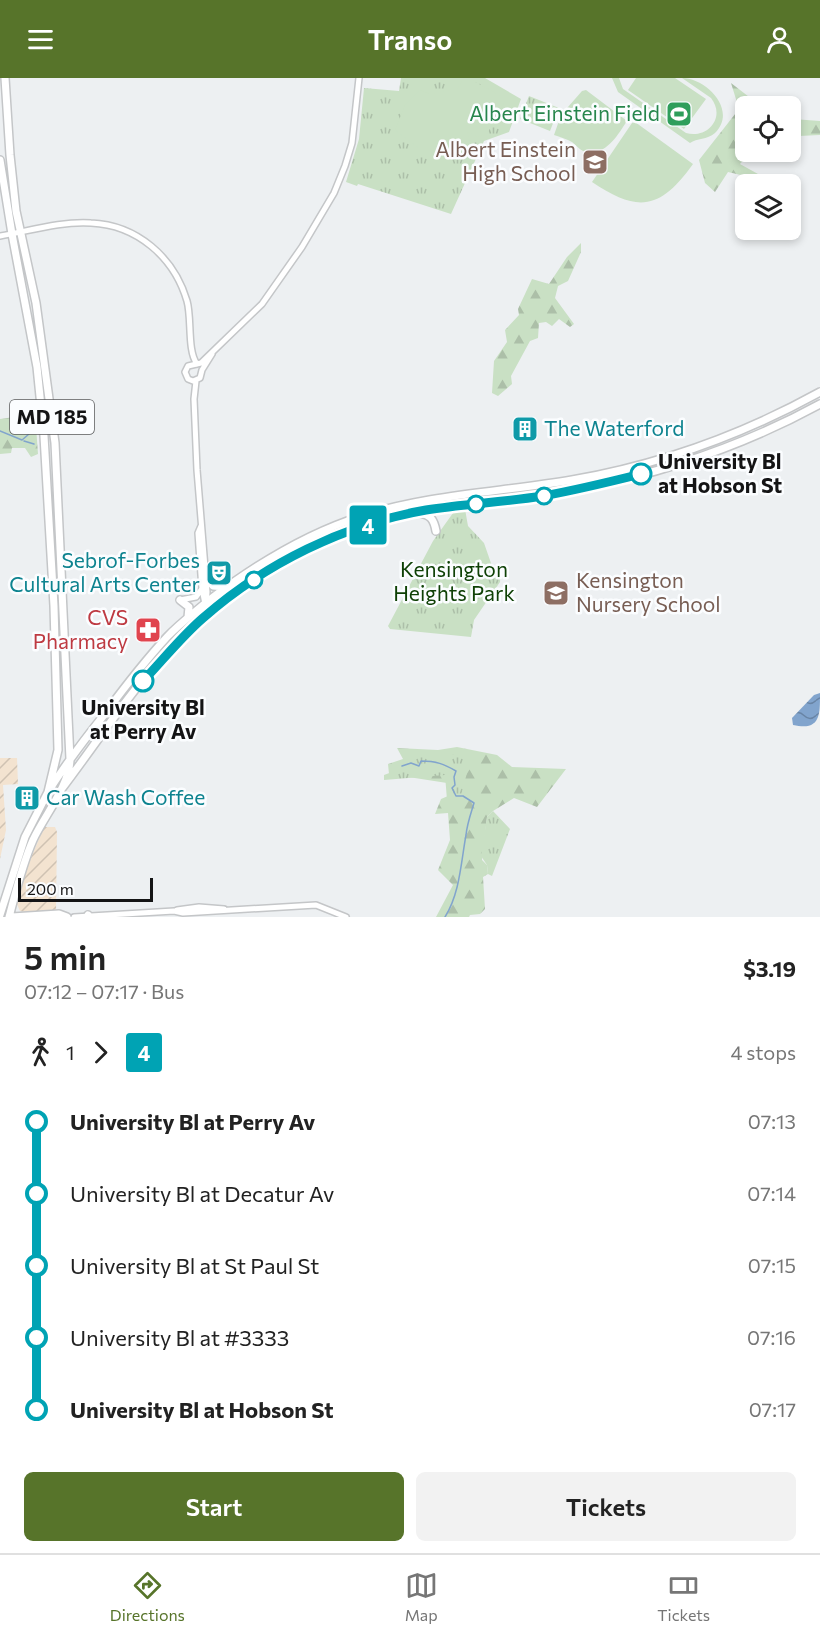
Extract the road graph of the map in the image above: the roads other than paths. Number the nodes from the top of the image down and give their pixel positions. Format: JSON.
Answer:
{"nodes":[{"id":1,"x":5,"y":78,"type":"edge"},
{"id":2,"x":359,"y":78,"type":"edge"},
{"id":3,"x":0,"y":160,"type":"edge"},
{"id":4,"x":21,"y":232,"type":"junction"},
{"id":5,"x":12,"y":234,"type":"junction"},
{"id":6,"x":0,"y":236,"type":"edge"},
{"id":7,"x":193,"y":350,"type":"junction"},
{"id":8,"x":210,"y":355,"type":"junction"},
{"id":9,"x":197,"y":366,"type":"junction"},
{"id":10,"x":193,"y":381,"type":"junction"},
{"id":11,"x":820,"y":392,"type":"edge"},
{"id":12,"x":820,"y":404,"type":"edge"},
{"id":13,"x":44,"y":436,"type":"junction"},
{"id":14,"x":54,"y":436,"type":"junction"},
{"id":15,"x":414,"y":513,"type":"junction"},
{"id":16,"x":201,"y":526,"type":"junction"},
{"id":17,"x":436,"y":531,"type":"dead end"},
{"id":18,"x":206,"y":578,"type":"junction"},
{"id":19,"x":228,"y":586,"type":"junction"},
{"id":20,"x":202,"y":589,"type":"junction"},
{"id":21,"x":180,"y":600,"type":"joint"},
{"id":22,"x":205,"y":603,"type":"junction"},
{"id":23,"x":205,"y":616,"type":"junction"},
{"id":24,"x":188,"y":617,"type":"junction"},
{"id":25,"x":70,"y":759,"type":"junction"},
{"id":26,"x":60,"y":791,"type":"junction"},
{"id":27,"x":48,"y":792,"type":"junction"},
{"id":28,"x":0,"y":915,"type":"edge"},
{"id":29,"x":87,"y":916,"type":"edge"},
{"id":30,"x":10,"y":917,"type":"edge"},
{"id":31,"x":67,"y":917,"type":"edge"},
{"id":32,"x":74,"y":917,"type":"edge"},
{"id":33,"x":346,"y":917,"type":"edge"}],
"edges":[{"from":1,"to":4,"type":"main road","number":"MD 185"},
{"from":2,"to":8,"type":"street"},
{"from":3,"to":5,"type":"main road","number":"MD 185"},
{"from":4,"to":5,"type":"street"},
{"from":4,"to":7,"type":"street"},
{"from":4,"to":14,"type":"main road","number":"MD 185"},
{"from":5,"to":6,"type":"street"},
{"from":5,"to":13,"type":"main road","number":"MD 185"},
{"from":7,"to":8,"type":"street"},
{"from":7,"to":9,"type":"street"},
{"from":8,"to":9,"type":"street"},
{"from":9,"to":10,"type":"street"},
{"from":9,"to":10,"type":"street"},
{"from":10,"to":16,"type":"street"},
{"from":11,"to":19,"type":"main road"},
{"from":12,"to":15,"type":"main road"},
{"from":13,"to":14,"type":"main road"},
{"from":13,"to":27,"type":"main road","number":"MD 185"},
{"from":14,"to":25,"type":"main road","number":"MD 185"},
{"from":15,"to":17,"type":"main road"},
{"from":15,"to":23,"type":"main road"},
{"from":16,"to":18,"type":"street"},
{"from":16,"to":20,"type":"street"},
{"from":18,"to":19,"type":"main road"},
{"from":18,"to":22,"type":"street"},
{"from":19,"to":22,"type":"main road"},
{"from":20,"to":21,"type":"street"},
{"from":20,"to":22,"type":"street"},
{"from":21,"to":24,"type":"main road"},
{"from":22,"to":23,"type":"street"},
{"from":22,"to":24,"type":"main road"},
{"from":23,"to":26,"type":"main road"},
{"from":24,"to":25,"type":"main road"},
{"from":25,"to":26,"type":"main road","number":"MD 185"},
{"from":25,"to":27,"type":"main road"},
{"from":26,"to":30,"type":"main road","number":"MD 185"},
{"from":27,"to":28,"type":"main road","number":"MD 185"},
{"from":29,"to":32,"type":"street"},
{"from":29,"to":33,"type":"street"},
{"from":30,"to":31,"type":"main road"}]}
